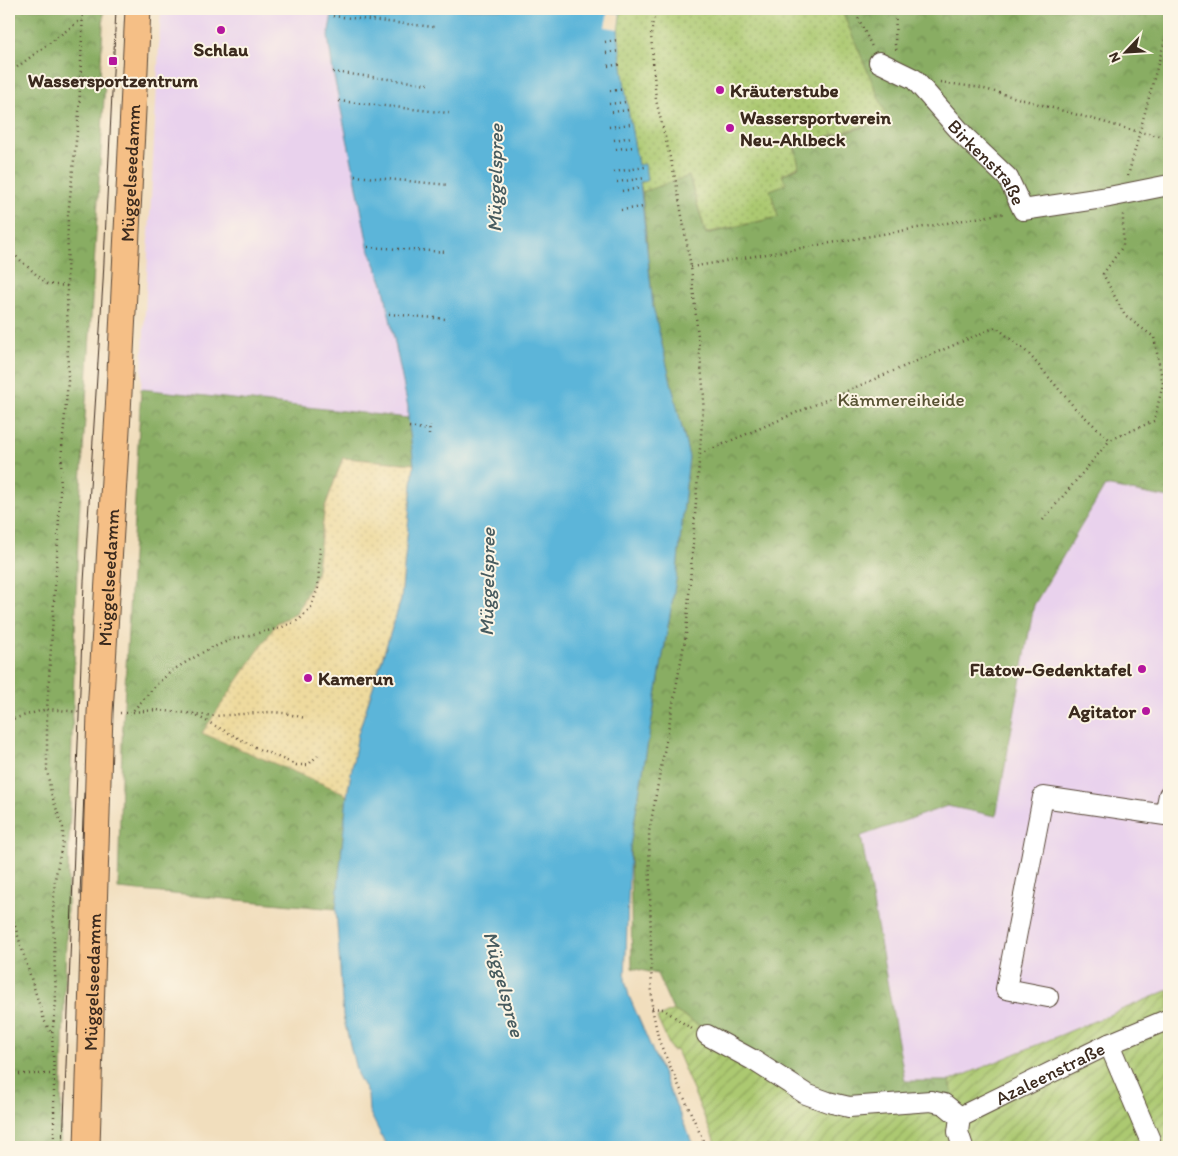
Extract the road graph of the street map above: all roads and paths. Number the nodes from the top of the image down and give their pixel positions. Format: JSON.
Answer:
{"nodes":[{"id":1,"x":83,"y":9,"type":"edge"},
{"id":2,"x":89,"y":9,"type":"edge"},
{"id":3,"x":138,"y":9,"type":"edge"},
{"id":4,"x":657,"y":9,"type":"edge"},
{"id":5,"x":854,"y":9,"type":"edge"},
{"id":6,"x":896,"y":9,"type":"edge"},
{"id":7,"x":82,"y":13,"type":"junction"},
{"id":8,"x":332,"y":16,"type":"dead end"},
{"id":9,"x":82,"y":19,"type":"junction"},
{"id":10,"x":1169,"y":26,"type":"edge"},
{"id":11,"x":434,"y":27,"type":"dead end"},
{"id":12,"x":618,"y":40,"type":"dead end"},
{"id":13,"x":605,"y":42,"type":"dead end"},
{"id":14,"x":620,"y":51,"type":"dead end"},
{"id":15,"x":606,"y":53,"type":"dead end"},
{"id":16,"x":622,"y":64,"type":"dead end"},
{"id":17,"x":608,"y":66,"type":"dead end"},
{"id":18,"x":886,"y":66,"type":"junction"},
{"id":19,"x":333,"y":72,"type":"dead end"},
{"id":20,"x":9,"y":73,"type":"edge"},
{"id":21,"x":914,"y":79,"type":"junction"},
{"id":22,"x":428,"y":84,"type":"dead end"},
{"id":23,"x":625,"y":89,"type":"dead end"},
{"id":24,"x":610,"y":91,"type":"dead end"},
{"id":25,"x":340,"y":101,"type":"dead end"},
{"id":26,"x":626,"y":102,"type":"dead end"},
{"id":27,"x":609,"y":104,"type":"dead end"},
{"id":28,"x":628,"y":110,"type":"dead end"},
{"id":29,"x":612,"y":112,"type":"dead end"},
{"id":30,"x":449,"y":114,"type":"dead end"},
{"id":31,"x":630,"y":124,"type":"dead end"},
{"id":32,"x":609,"y":127,"type":"dead end"},
{"id":33,"x":1139,"y":132,"type":"junction"},
{"id":34,"x":632,"y":136,"type":"dead end"},
{"id":35,"x":1169,"y":138,"type":"edge"},
{"id":36,"x":614,"y":140,"type":"dead end"},
{"id":37,"x":634,"y":147,"type":"dead end"},
{"id":38,"x":616,"y":149,"type":"dead end"},
{"id":39,"x":645,"y":167,"type":"dead end"},
{"id":40,"x":614,"y":172,"type":"dead end"},
{"id":41,"x":355,"y":176,"type":"dead end"},
{"id":42,"x":646,"y":178,"type":"dead end"},
{"id":43,"x":616,"y":182,"type":"dead end"},
{"id":44,"x":449,"y":185,"type":"dead end"},
{"id":45,"x":1169,"y":185,"type":"edge"},
{"id":46,"x":641,"y":188,"type":"dead end"},
{"id":47,"x":622,"y":191,"type":"dead end"},
{"id":48,"x":1123,"y":194,"type":"junction"},
{"id":49,"x":643,"y":207,"type":"dead end"},
{"id":50,"x":621,"y":210,"type":"dead end"},
{"id":51,"x":1023,"y":210,"type":"junction"},
{"id":52,"x":368,"y":246,"type":"dead end"},
{"id":53,"x":9,"y":250,"type":"edge"},
{"id":54,"x":446,"y":252,"type":"dead end"},
{"id":55,"x":691,"y":267,"type":"junction"},
{"id":56,"x":67,"y":286,"type":"junction"},
{"id":57,"x":389,"y":314,"type":"dead end"},
{"id":58,"x":446,"y":319,"type":"dead end"},
{"id":59,"x":430,"y":425,"type":"dead end"},
{"id":60,"x":409,"y":427,"type":"dead end"},
{"id":61,"x":429,"y":430,"type":"junction"},
{"id":62,"x":429,"y":435,"type":"dead end"},
{"id":63,"x":1110,"y":440,"type":"junction"},
{"id":64,"x":700,"y":454,"type":"junction"},
{"id":65,"x":1043,"y":520,"type":"dead end"},
{"id":66,"x":320,"y":547,"type":"dead end"},
{"id":67,"x":46,"y":709,"type":"junction"},
{"id":68,"x":74,"y":711,"type":"dead end"},
{"id":69,"x":131,"y":712,"type":"junction"},
{"id":70,"x":100,"y":713,"type":"junction"},
{"id":71,"x":191,"y":714,"type":"junction"},
{"id":72,"x":305,"y":718,"type":"dead end"},
{"id":73,"x":9,"y":720,"type":"edge"},
{"id":74,"x":319,"y":754,"type":"dead end"},
{"id":75,"x":1169,"y":795,"type":"edge"},
{"id":76,"x":9,"y":907,"type":"edge"},
{"id":77,"x":1048,"y":997,"type":"dead end"},
{"id":78,"x":652,"y":1008,"type":"junction"},
{"id":79,"x":1169,"y":1019,"type":"edge"},
{"id":80,"x":52,"y":1035,"type":"junction"},
{"id":81,"x":707,"y":1035,"type":"joint"},
{"id":82,"x":1109,"y":1044,"type":"junction"},
{"id":83,"x":9,"y":1074,"type":"edge"},
{"id":84,"x":54,"y":1074,"type":"junction"},
{"id":85,"x":960,"y":1117,"type":"junction"},
{"id":86,"x":1150,"y":1140,"type":"dead end"},
{"id":87,"x":54,"y":1147,"type":"edge"},
{"id":88,"x":86,"y":1147,"type":"edge"},
{"id":89,"x":706,"y":1147,"type":"edge"},
{"id":90,"x":963,"y":1147,"type":"edge"}],
"edges":[{"from":1,"to":7,"type":"path"},
{"from":2,"to":7,"type":"path"},
{"from":3,"to":70,"type":"main road","name":"Müggelseedamm"},
{"from":4,"to":55,"type":"path"},
{"from":5,"to":18,"type":"path"},
{"from":6,"to":18,"type":"path"},
{"from":7,"to":9,"type":"path"},
{"from":8,"to":11,"type":"path"},
{"from":9,"to":20,"type":"path"},
{"from":9,"to":56,"type":"path"},
{"from":10,"to":33,"type":"path"},
{"from":12,"to":13,"type":"path"},
{"from":14,"to":15,"type":"path"},
{"from":16,"to":17,"type":"path"},
{"from":18,"to":21,"type":"street","name":"Birkenstraße"},
{"from":19,"to":22,"type":"path"},
{"from":21,"to":33,"type":"path"},
{"from":21,"to":51,"type":"street","name":"Birkenstraße"},
{"from":23,"to":24,"type":"path"},
{"from":25,"to":30,"type":"path"},
{"from":26,"to":27,"type":"path"},
{"from":28,"to":29,"type":"path"},
{"from":31,"to":32,"type":"path"},
{"from":33,"to":35,"type":"path"},
{"from":33,"to":48,"type":"path"},
{"from":34,"to":36,"type":"path"},
{"from":37,"to":38,"type":"path"},
{"from":39,"to":40,"type":"path"},
{"from":41,"to":44,"type":"path"},
{"from":42,"to":43,"type":"path"},
{"from":45,"to":48,"type":"street","name":"Birkenstraße"},
{"from":46,"to":47,"type":"path"},
{"from":48,"to":51,"type":"street","name":"Birkenstraße"},
{"from":48,"to":63,"type":"path"},
{"from":49,"to":50,"type":"path"},
{"from":51,"to":55,"type":"path"},
{"from":52,"to":54,"type":"path"},
{"from":53,"to":56,"type":"path"},
{"from":55,"to":64,"type":"path"},
{"from":56,"to":67,"type":"path"},
{"from":57,"to":58,"type":"path"},
{"from":59,"to":61,"type":"path"},
{"from":60,"to":61,"type":"path"},
{"from":61,"to":62,"type":"path"},
{"from":63,"to":64,"type":"path"},
{"from":63,"to":65,"type":"path"},
{"from":64,"to":78,"type":"path"},
{"from":66,"to":69,"type":"path"},
{"from":67,"to":68,"type":"path"},
{"from":67,"to":73,"type":"path"},
{"from":67,"to":80,"type":"path"},
{"from":69,"to":70,"type":"path"},
{"from":69,"to":71,"type":"path"},
{"from":70,"to":88,"type":"main road","name":"Müggelseedamm"},
{"from":71,"to":72,"type":"path"},
{"from":71,"to":74,"type":"path"},
{"from":75,"to":77,"type":"street"},
{"from":76,"to":80,"type":"path"},
{"from":78,"to":81,"type":"path"},
{"from":78,"to":89,"type":"path"},
{"from":79,"to":82,"type":"street","name":"Azaleenstraße"},
{"from":80,"to":84,"type":"path"},
{"from":81,"to":85,"type":"street"},
{"from":82,"to":85,"type":"street","name":"Azaleenstraße"},
{"from":82,"to":86,"type":"street"},
{"from":83,"to":84,"type":"path"},
{"from":84,"to":87,"type":"path"},
{"from":85,"to":90,"type":"street"}]}
